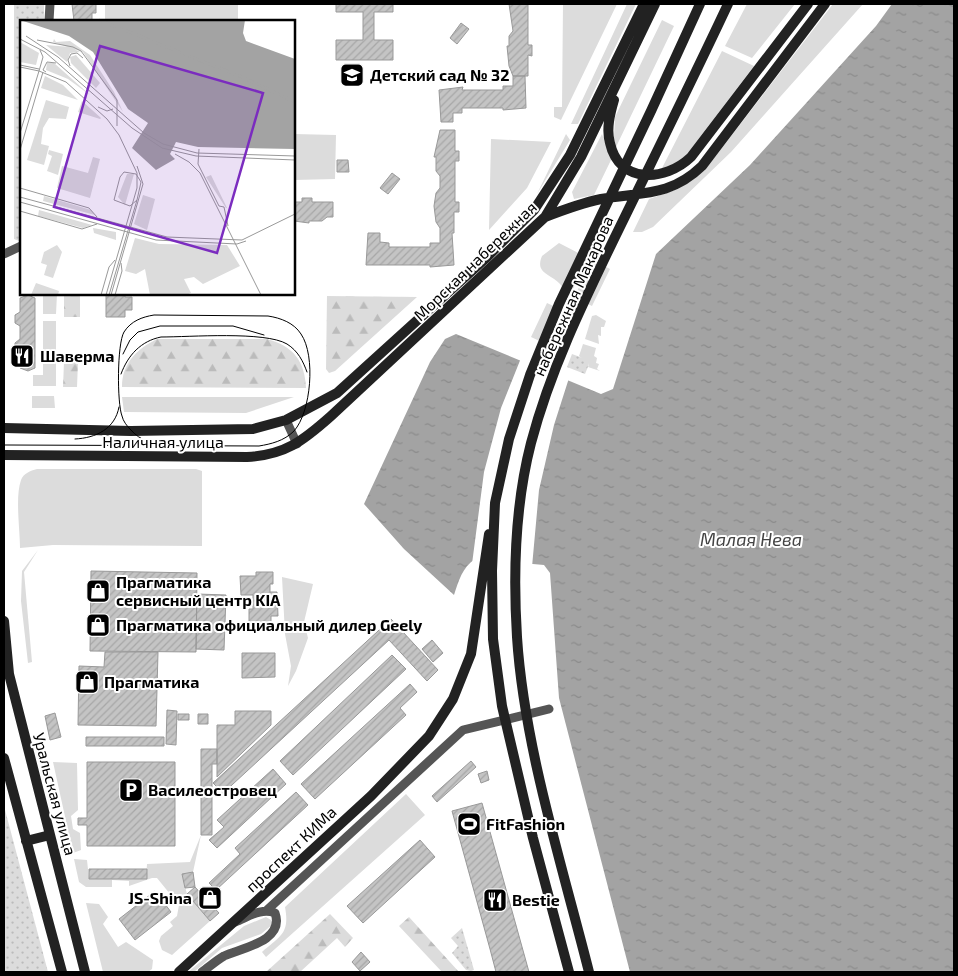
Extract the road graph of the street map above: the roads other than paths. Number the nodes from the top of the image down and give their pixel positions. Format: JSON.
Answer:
{"nodes":[{"id":1,"x":50,"y":4,"type":"edge"},
{"id":2,"x":644,"y":4,"type":"edge"},
{"id":3,"x":655,"y":4,"type":"edge"},
{"id":4,"x":700,"y":4,"type":"edge"},
{"id":5,"x":808,"y":4,"type":"edge"},
{"id":6,"x":825,"y":4,"type":"edge"},
{"id":7,"x":726,"y":9,"type":"edge"},
{"id":8,"x":49,"y":20,"type":"edge"},
{"id":9,"x":617,"y":84,"type":"junction"},
{"id":10,"x":545,"y":217,"type":"junction"},
{"id":11,"x":20,"y":246,"type":"edge"},
{"id":12,"x":4,"y":254,"type":"edge"},
{"id":13,"x":317,"y":406,"type":"joint"},
{"id":14,"x":286,"y":420,"type":"junction"},
{"id":15,"x":4,"y":428,"type":"edge"},
{"id":16,"x":315,"y":430,"type":"joint"},
{"id":17,"x":297,"y":444,"type":"junction"},
{"id":18,"x":4,"y":455,"type":"edge"},
{"id":19,"x":495,"y":503,"type":"junction"},
{"id":20,"x":4,"y":621,"type":"edge"},
{"id":21,"x":549,"y":709,"type":"dead end"},
{"id":22,"x":4,"y":758,"type":"edge"},
{"id":23,"x":50,"y":835,"type":"junction"},
{"id":24,"x":26,"y":841,"type":"junction"},
{"id":25,"x":266,"y":911,"type":"junction"},
{"id":26,"x":230,"y":924,"type":"junction"},
{"id":27,"x":62,"y":972,"type":"edge"},
{"id":28,"x":85,"y":972,"type":"edge"},
{"id":29,"x":179,"y":972,"type":"edge"},
{"id":30,"x":202,"y":972,"type":"edge"},
{"id":31,"x":569,"y":972,"type":"edge"},
{"id":32,"x":589,"y":972,"type":"edge"}],
"edges":[{"from":1,"to":8,"type":"street"},
{"from":2,"to":13,"type":"main road","name":"Морская набережная"},
{"from":3,"to":9,"type":"main road","name":"Морская набережная"},
{"from":4,"to":19,"type":"main road","name":"набережная Макарова"},
{"from":5,"to":9,"type":"main road"},
{"from":6,"to":10,"type":"main road"},
{"from":7,"to":32,"type":"main road","name":"набережная Макарова"},
{"from":9,"to":10,"type":"main road","name":"Морская набережная"},
{"from":10,"to":16,"type":"main road","name":"Морская набережная"},
{"from":11,"to":12,"type":"street"},
{"from":13,"to":14,"type":"main road","name":"Наличная улица"},
{"from":14,"to":15,"type":"main road","name":"Наличная улица"},
{"from":14,"to":17,"type":"street"},
{"from":16,"to":17,"type":"main road","name":"Наличная улица"},
{"from":17,"to":18,"type":"main road","name":"Наличная улица"},
{"from":19,"to":26,"type":"main road","name":"проспект КИМа"},
{"from":19,"to":31,"type":"main road","name":"набережная Макарова"},
{"from":20,"to":23,"type":"main road","name":"Уральская улица"},
{"from":21,"to":25,"type":"street"},
{"from":22,"to":24,"type":"main road"},
{"from":23,"to":24,"type":"main road"},
{"from":23,"to":28,"type":"main road","name":"Уральская улица"},
{"from":24,"to":27,"type":"main road"},
{"from":25,"to":26,"type":"street","name":"проспект КИМа"},
{"from":25,"to":30,"type":"street","name":"проспект КИМа"},
{"from":26,"to":29,"type":"main road","name":"проспект КИМа"}]}
